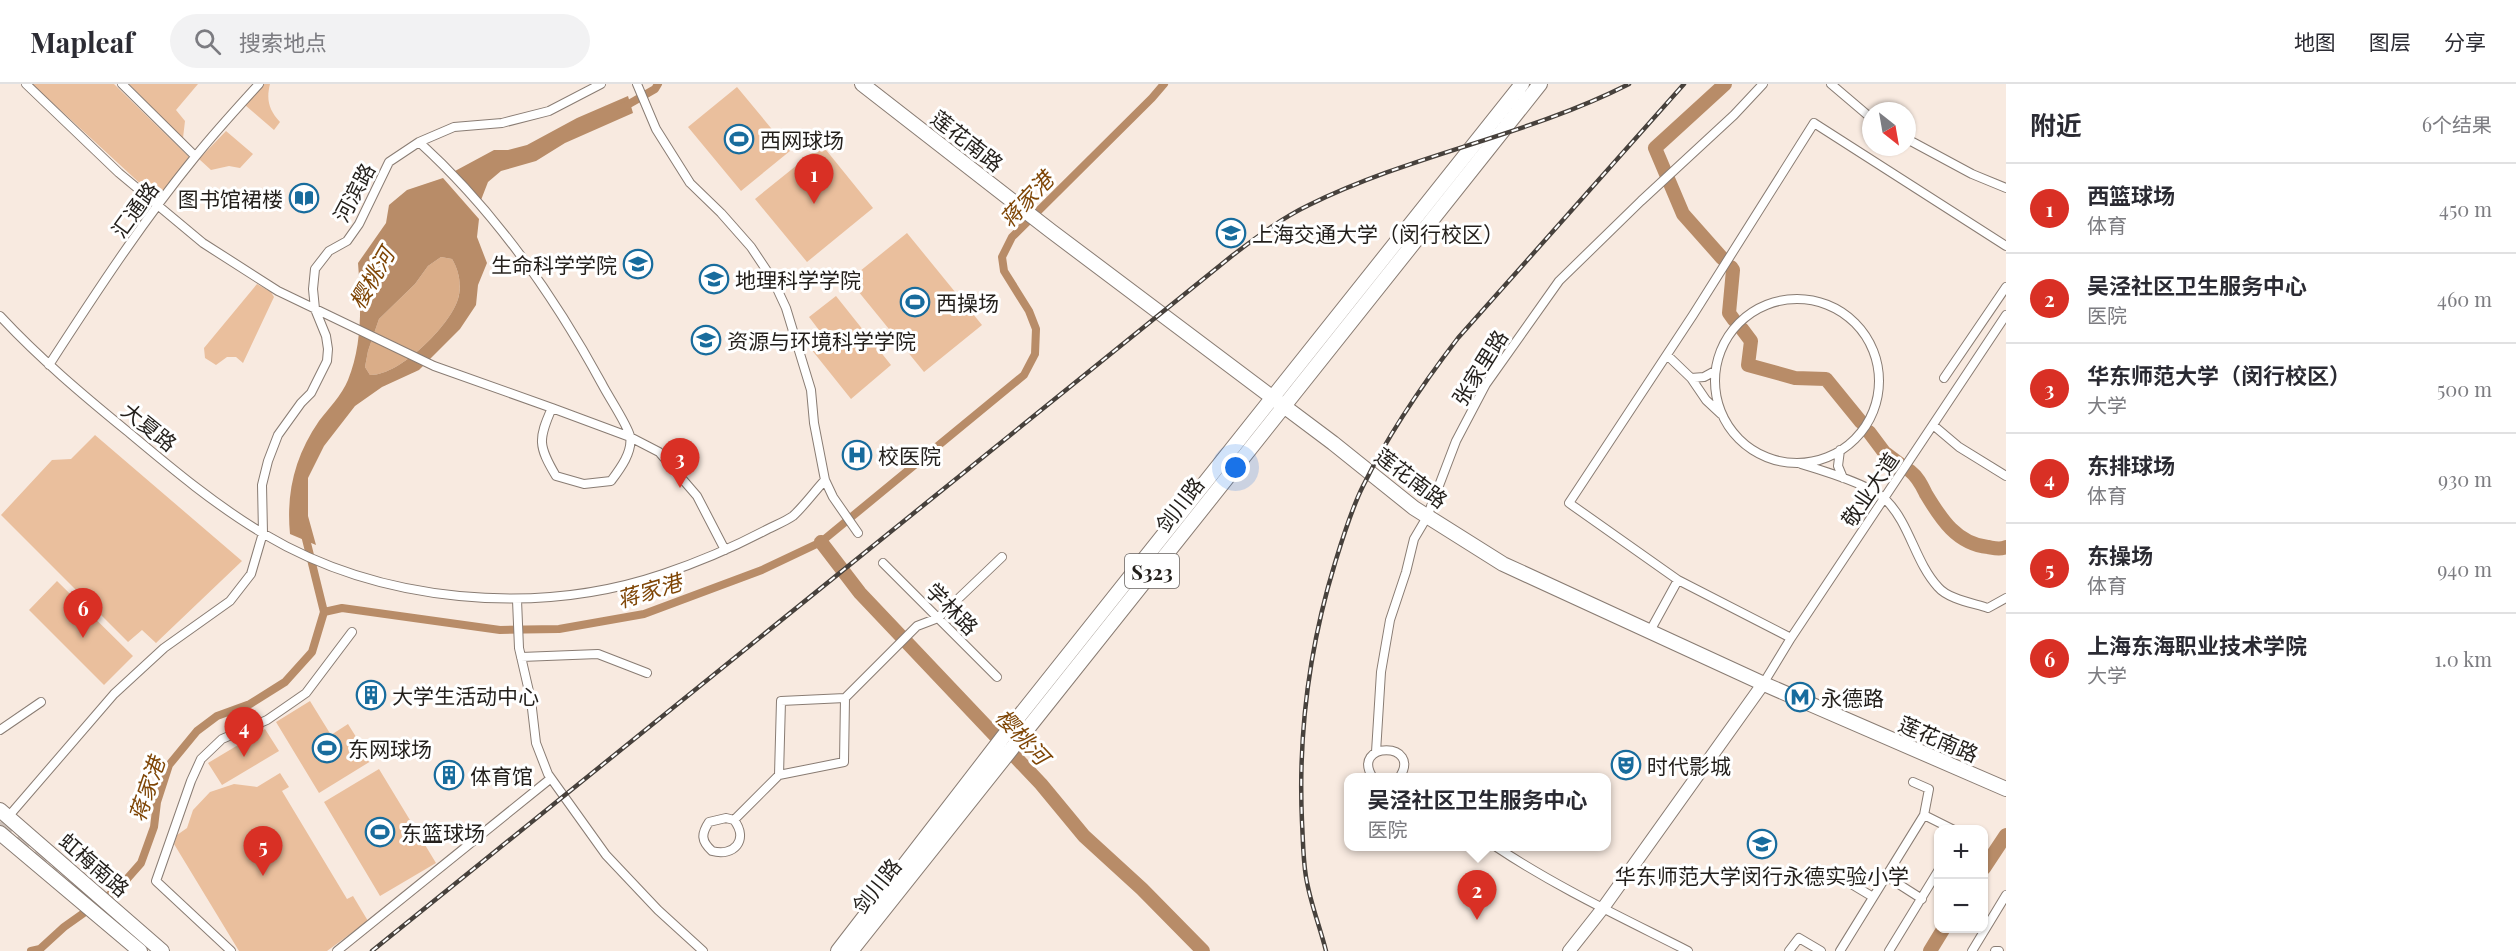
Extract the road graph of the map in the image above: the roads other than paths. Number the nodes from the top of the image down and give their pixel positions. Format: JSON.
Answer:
{"nodes":[{"id":1,"x":26,"y":84,"type":"edge"},
{"id":2,"x":122,"y":84,"type":"edge"},
{"id":3,"x":259,"y":84,"type":"edge"},
{"id":4,"x":601,"y":84,"type":"edge"},
{"id":5,"x":637,"y":84,"type":"edge"},
{"id":6,"x":862,"y":84,"type":"edge"},
{"id":7,"x":1522,"y":84,"type":"edge"},
{"id":8,"x":1540,"y":84,"type":"edge"},
{"id":9,"x":1763,"y":84,"type":"edge"},
{"id":10,"x":1831,"y":84,"type":"edge"},
{"id":11,"x":1862,"y":110,"type":"edge"},
{"id":12,"x":419,"y":141,"type":"junction"},
{"id":13,"x":1916,"y":144,"type":"edge"},
{"id":14,"x":195,"y":156,"type":"junction"},
{"id":15,"x":2006,"y":188,"type":"edge"},
{"id":16,"x":158,"y":205,"type":"junction"},
{"id":17,"x":2006,"y":246,"type":"edge"},
{"id":18,"x":2006,"y":287,"type":"edge"},
{"id":19,"x":315,"y":309,"type":"junction"},
{"id":20,"x":2006,"y":315,"type":"edge"},
{"id":21,"x":0,"y":316,"type":"edge"},
{"id":22,"x":1667,"y":355,"type":"junction"},
{"id":23,"x":49,"y":365,"type":"junction"},
{"id":24,"x":1715,"y":371,"type":"junction"},
{"id":25,"x":1691,"y":378,"type":"junction"},
{"id":26,"x":1944,"y":378,"type":"dead end"},
{"id":27,"x":1278,"y":402,"type":"junction"},
{"id":28,"x":552,"y":408,"type":"junction"},
{"id":29,"x":1724,"y":417,"type":"junction"},
{"id":30,"x":1933,"y":425,"type":"junction"},
{"id":31,"x":630,"y":437,"type":"junction"},
{"id":32,"x":1840,"y":450,"type":"junction"},
{"id":33,"x":1801,"y":463,"type":"junction"},
{"id":34,"x":2006,"y":476,"type":"edge"},
{"id":35,"x":1843,"y":477,"type":"junction"},
{"id":36,"x":825,"y":480,"type":"junction"},
{"id":37,"x":1885,"y":498,"type":"junction"},
{"id":38,"x":1427,"y":517,"type":"junction"},
{"id":39,"x":262,"y":533,"type":"junction"},
{"id":40,"x":858,"y":533,"type":"dead end"},
{"id":41,"x":725,"y":550,"type":"junction"},
{"id":42,"x":1002,"y":557,"type":"dead end"},
{"id":43,"x":883,"y":563,"type":"dead end"},
{"id":44,"x":1678,"y":580,"type":"junction"},
{"id":45,"x":2006,"y":598,"type":"edge"},
{"id":46,"x":517,"y":600,"type":"junction"},
{"id":47,"x":938,"y":618,"type":"junction"},
{"id":48,"x":1650,"y":631,"type":"junction"},
{"id":49,"x":352,"y":632,"type":"dead end"},
{"id":50,"x":1791,"y":638,"type":"junction"},
{"id":51,"x":520,"y":652,"type":"junction"},
{"id":52,"x":647,"y":673,"type":"dead end"},
{"id":53,"x":998,"y":677,"type":"dead end"},
{"id":54,"x":1763,"y":684,"type":"junction"},
{"id":55,"x":846,"y":698,"type":"junction"},
{"id":56,"x":41,"y":702,"type":"dead end"},
{"id":57,"x":0,"y":730,"type":"edge"},
{"id":58,"x":1376,"y":752,"type":"junction"},
{"id":59,"x":995,"y":759,"type":"junction"},
{"id":60,"x":1371,"y":773,"type":"edge"},
{"id":61,"x":1401,"y":773,"type":"edge"},
{"id":62,"x":779,"y":775,"type":"junction"},
{"id":63,"x":550,"y":779,"type":"junction"},
{"id":64,"x":1913,"y":782,"type":"dead end"},
{"id":65,"x":2005,"y":789,"type":"edge"},
{"id":66,"x":4,"y":813,"type":"edge"},
{"id":67,"x":1924,"y":814,"type":"junction"},
{"id":68,"x":734,"y":820,"type":"junction"},
{"id":69,"x":1945,"y":825,"type":"edge"},
{"id":70,"x":0,"y":833,"type":"edge"},
{"id":71,"x":1502,"y":851,"type":"edge"},
{"id":72,"x":1838,"y":876,"type":"dead end"},
{"id":73,"x":1886,"y":876,"type":"junction"},
{"id":74,"x":1934,"y":878,"type":"edge"},
{"id":75,"x":2006,"y":895,"type":"edge"},
{"id":76,"x":1873,"y":897,"type":"junction"},
{"id":77,"x":1922,"y":898,"type":"junction"},
{"id":78,"x":1603,"y":908,"type":"junction"},
{"id":79,"x":137,"y":950,"type":"edge"},
{"id":80,"x":1974,"y":950,"type":"edge"},
{"id":81,"x":162,"y":951,"type":"edge"},
{"id":82,"x":231,"y":951,"type":"edge"},
{"id":83,"x":338,"y":951,"type":"edge"},
{"id":84,"x":703,"y":951,"type":"edge"},
{"id":85,"x":838,"y":951,"type":"edge"},
{"id":86,"x":850,"y":951,"type":"edge"},
{"id":87,"x":1569,"y":951,"type":"edge"},
{"id":88,"x":1688,"y":951,"type":"edge"},
{"id":89,"x":1789,"y":951,"type":"edge"},
{"id":90,"x":1821,"y":951,"type":"edge"},
{"id":91,"x":1840,"y":951,"type":"edge"},
{"id":92,"x":1889,"y":951,"type":"edge"}],
"edges":[{"from":1,"to":16,"type":"street"},
{"from":2,"to":14,"type":"street"},
{"from":3,"to":14,"type":"street","name":"汇通路"},
{"from":4,"to":12,"type":"street","name":"河滨路"},
{"from":5,"to":36,"type":"street"},
{"from":6,"to":27,"type":"main road","name":"莲花南路"},
{"from":7,"to":27,"type":"main road","name":"剑川路"},
{"from":8,"to":27,"type":"main road","name":"剑川路"},
{"from":9,"to":38,"type":"street","name":"张家里路"},
{"from":10,"to":11,"type":"street"},
{"from":12,"to":19,"type":"street","name":"河滨路"},
{"from":12,"to":31,"type":"street"},
{"from":13,"to":15,"type":"street"},
{"from":14,"to":16,"type":"street","name":"汇通路"},
{"from":16,"to":19,"type":"street"},
{"from":16,"to":23,"type":"street","name":"汇通路"},
{"from":17,"to":22,"type":"street"},
{"from":18,"to":26,"type":"street"},
{"from":19,"to":28,"type":"street"},
{"from":19,"to":39,"type":"street","name":"河滨路"},
{"from":20,"to":30,"type":"street","name":"敬业大道"},
{"from":21,"to":23,"type":"street","name":"大夏路"},
{"from":22,"to":25,"type":"street"},
{"from":22,"to":44,"type":"street"},
{"from":23,"to":39,"type":"street","name":"大夏路"},
{"from":24,"to":25,"type":"street"},
{"from":24,"to":29,"type":"street"},
{"from":24,"to":32,"type":"street"},
{"from":25,"to":29,"type":"street"},
{"from":27,"to":38,"type":"main road","name":"莲花南路"},
{"from":27,"to":59,"type":"main road","name":"剑川路"},
{"from":28,"to":31,"type":"street"},
{"from":28,"to":31,"type":"street"},
{"from":29,"to":33,"type":"street"},
{"from":30,"to":34,"type":"street"},
{"from":30,"to":37,"type":"street","name":"敬业大道"},
{"from":31,"to":41,"type":"street"},
{"from":32,"to":33,"type":"street"},
{"from":32,"to":35,"type":"street"},
{"from":33,"to":35,"type":"street"},
{"from":35,"to":37,"type":"street"},
{"from":36,"to":40,"type":"street"},
{"from":36,"to":41,"type":"street","name":"大夏路"},
{"from":37,"to":45,"type":"street"},
{"from":37,"to":50,"type":"street","name":"敬业大道"},
{"from":38,"to":48,"type":"main road","name":"莲花南路"},
{"from":38,"to":58,"type":"street","name":"张家里路"},
{"from":39,"to":46,"type":"street","name":"大夏路"},
{"from":39,"to":66,"type":"street","name":"河滨路"},
{"from":41,"to":46,"type":"street","name":"大夏路"},
{"from":42,"to":47,"type":"street"},
{"from":43,"to":47,"type":"street","name":"学林路"},
{"from":44,"to":48,"type":"street"},
{"from":44,"to":50,"type":"street"},
{"from":46,"to":51,"type":"street"},
{"from":47,"to":53,"type":"street","name":"学林路"},
{"from":47,"to":55,"type":"street"},
{"from":48,"to":54,"type":"main road","name":"莲花南路"},
{"from":49,"to":82,"type":"street"},
{"from":50,"to":54,"type":"street","name":"敬业大道"},
{"from":51,"to":52,"type":"street"},
{"from":51,"to":63,"type":"street"},
{"from":54,"to":65,"type":"main road","name":"莲花南路"},
{"from":54,"to":78,"type":"street"},
{"from":55,"to":62,"type":"street"},
{"from":55,"to":62,"type":"street"},
{"from":56,"to":57,"type":"street"},
{"from":58,"to":60,"type":"street","name":"张家里路"},
{"from":58,"to":61,"type":"street"},
{"from":59,"to":85,"type":"main road","name":"剑川路"},
{"from":59,"to":86,"type":"main road","name":"剑川路"},
{"from":62,"to":68,"type":"street"},
{"from":63,"to":83,"type":"street"},
{"from":63,"to":84,"type":"street"},
{"from":64,"to":67,"type":"street"},
{"from":66,"to":81,"type":"main road","name":"虹梅南路"},
{"from":67,"to":69,"type":"street"},
{"from":67,"to":73,"type":"street"},
{"from":68,"to":68,"type":"street"},
{"from":70,"to":79,"type":"main road","name":"虹梅南路"},
{"from":71,"to":78,"type":"street"},
{"from":72,"to":76,"type":"street"},
{"from":73,"to":76,"type":"street"},
{"from":73,"to":77,"type":"street"},
{"from":74,"to":77,"type":"street"},
{"from":75,"to":80,"type":"street"},
{"from":76,"to":91,"type":"street"},
{"from":77,"to":92,"type":"street"},
{"from":78,"to":87,"type":"street"},
{"from":78,"to":88,"type":"street"},
{"from":89,"to":90,"type":"street"}]}
